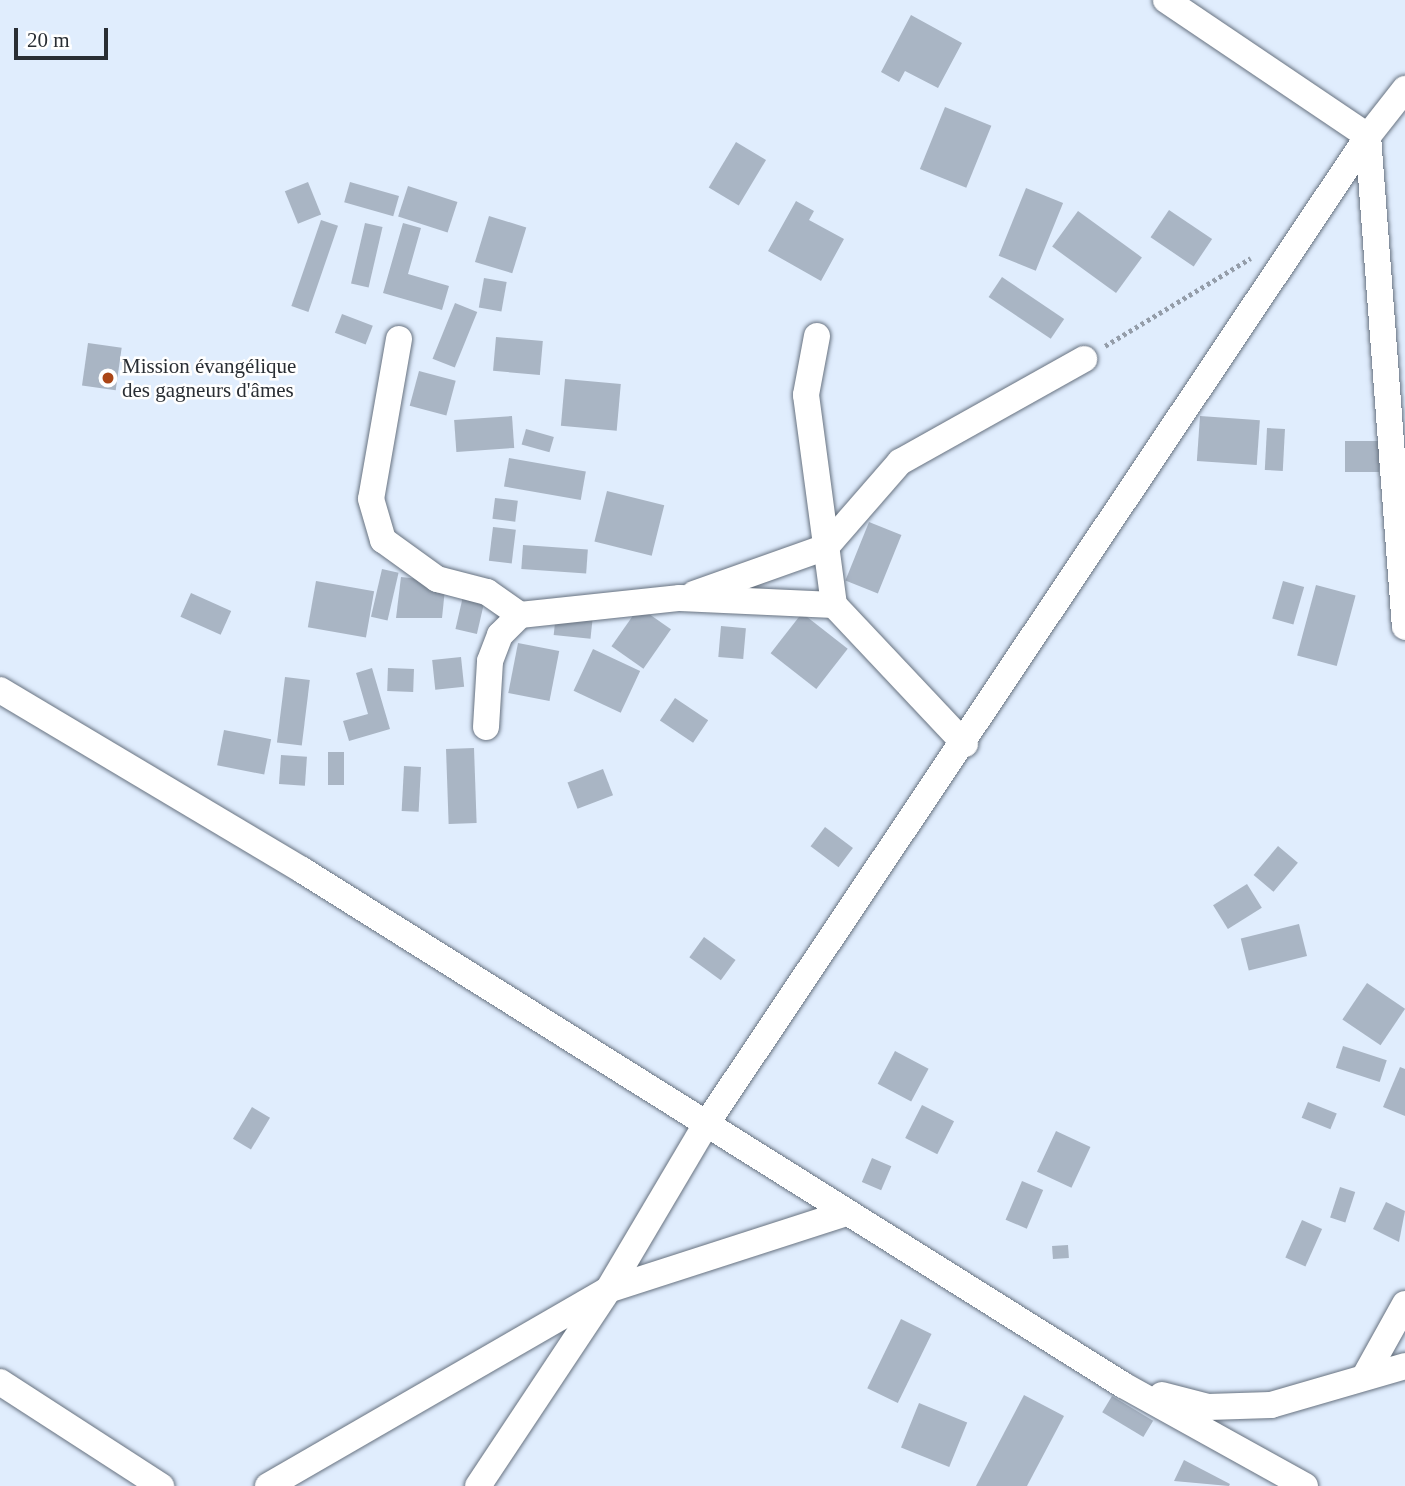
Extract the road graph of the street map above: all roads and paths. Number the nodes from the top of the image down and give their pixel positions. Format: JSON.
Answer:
{"nodes":[{"id":1,"x":1166,"y":0,"type":"edge"},
{"id":2,"x":1405,"y":89,"type":"edge"},
{"id":3,"x":1368,"y":136,"type":"junction"},
{"id":4,"x":1292,"y":251,"type":"junction"},
{"id":5,"x":817,"y":336,"type":"dead end"},
{"id":6,"x":400,"y":339,"type":"dead end"},
{"id":7,"x":1084,"y":359,"type":"joint"},
{"id":8,"x":826,"y":547,"type":"junction"},
{"id":9,"x":680,"y":598,"type":"junction"},
{"id":10,"x":834,"y":605,"type":"junction"},
{"id":11,"x":520,"y":615,"type":"junction"},
{"id":12,"x":1405,"y":627,"type":"edge"},
{"id":13,"x":0,"y":690,"type":"edge"},
{"id":14,"x":486,"y":727,"type":"dead end"},
{"id":15,"x":965,"y":744,"type":"junction"},
{"id":16,"x":705,"y":1126,"type":"junction"},
{"id":17,"x":846,"y":1213,"type":"junction"},
{"id":18,"x":608,"y":1290,"type":"junction"},
{"id":19,"x":1405,"y":1304,"type":"edge"},
{"id":20,"x":1405,"y":1366,"type":"edge"},
{"id":21,"x":1366,"y":1374,"type":"junction"},
{"id":22,"x":0,"y":1382,"type":"edge"},
{"id":23,"x":1123,"y":1385,"type":"junction"},
{"id":24,"x":161,"y":1486,"type":"edge"},
{"id":25,"x":268,"y":1486,"type":"edge"},
{"id":26,"x":478,"y":1486,"type":"edge"},
{"id":27,"x":1305,"y":1486,"type":"edge"}],
"edges":[{"from":1,"to":3,"type":"street"},
{"from":2,"to":3,"type":"street"},
{"from":3,"to":4,"type":"street"},
{"from":3,"to":12,"type":"street"},
{"from":4,"to":7,"type":"path"},
{"from":4,"to":15,"type":"street"},
{"from":5,"to":8,"type":"street"},
{"from":6,"to":11,"type":"street"},
{"from":7,"to":8,"type":"street"},
{"from":8,"to":9,"type":"street"},
{"from":8,"to":10,"type":"street"},
{"from":9,"to":10,"type":"street"},
{"from":9,"to":11,"type":"street"},
{"from":10,"to":15,"type":"street"},
{"from":11,"to":14,"type":"street"},
{"from":13,"to":16,"type":"street"},
{"from":15,"to":16,"type":"street"},
{"from":16,"to":17,"type":"street"},
{"from":16,"to":18,"type":"street"},
{"from":17,"to":18,"type":"street"},
{"from":17,"to":23,"type":"street"},
{"from":18,"to":25,"type":"street"},
{"from":18,"to":26,"type":"street"},
{"from":19,"to":21,"type":"street"},
{"from":20,"to":21,"type":"street"},
{"from":21,"to":23,"type":"street"},
{"from":22,"to":24,"type":"street"},
{"from":23,"to":27,"type":"street"}]}
